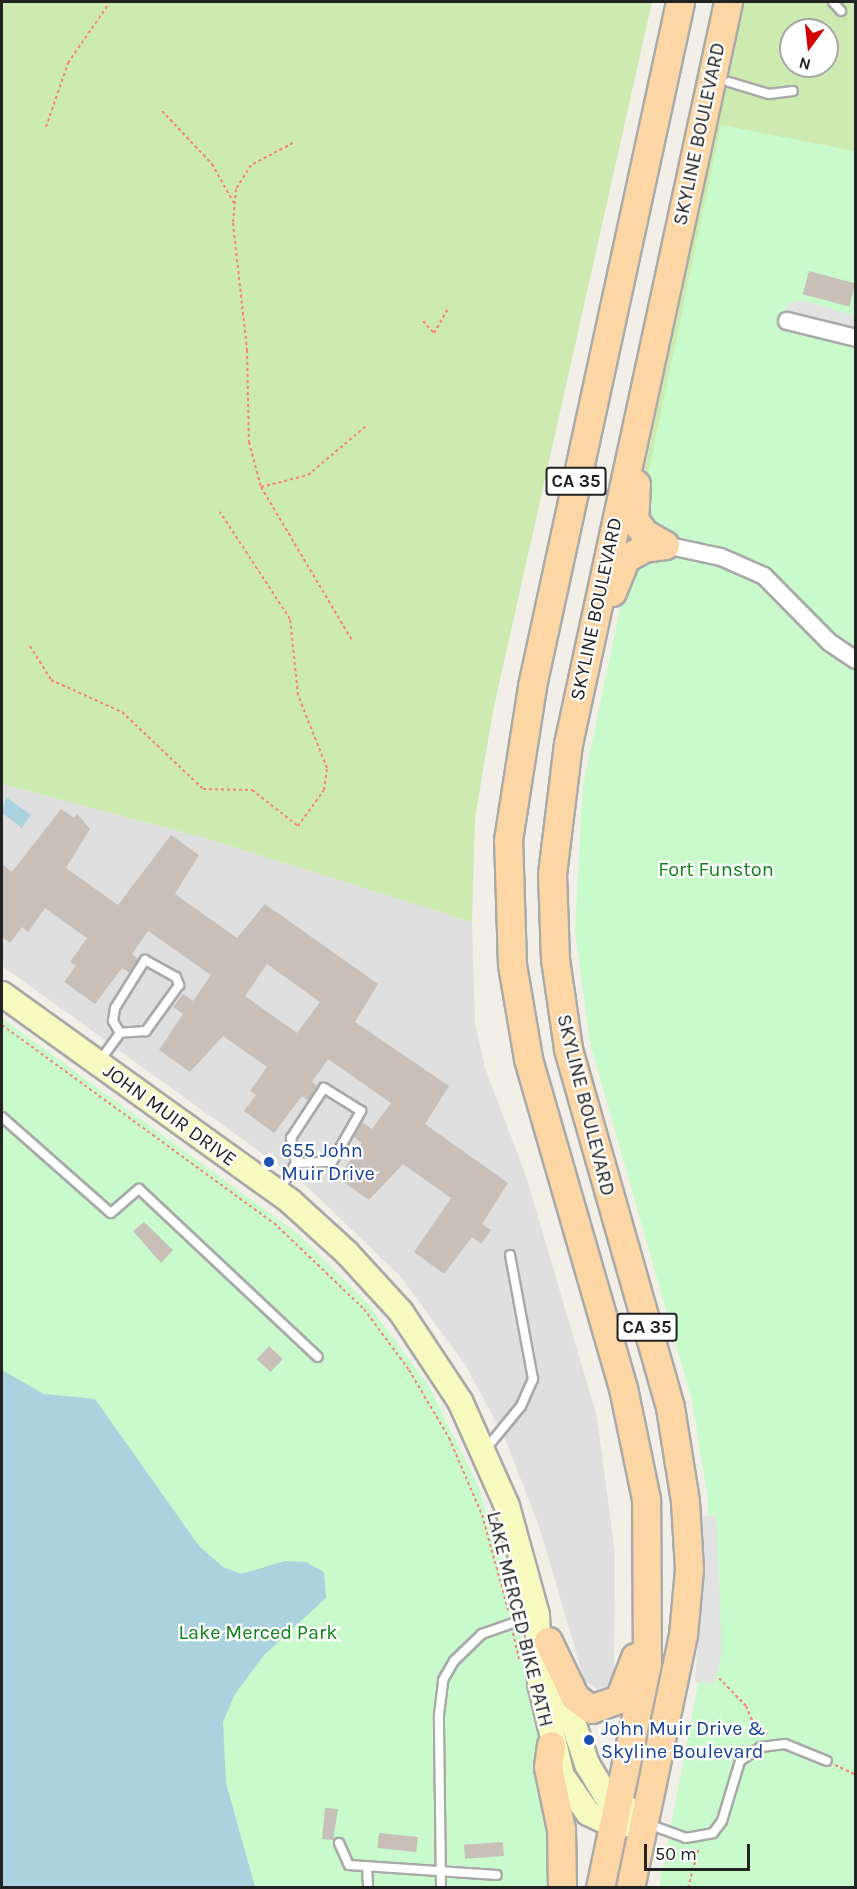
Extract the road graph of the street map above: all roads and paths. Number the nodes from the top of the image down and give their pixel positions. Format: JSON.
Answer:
{"nodes":[{"id":1,"x":110,"y":2,"type":"edge"},
{"id":2,"x":680,"y":2,"type":"edge"},
{"id":3,"x":728,"y":2,"type":"edge"},
{"id":4,"x":824,"y":2,"type":"edge"},
{"id":5,"x":833,"y":3,"type":"edge"},
{"id":6,"x":841,"y":11,"type":"dead end"},
{"id":7,"x":729,"y":82,"type":"dead end"},
{"id":8,"x":793,"y":90,"type":"dead end"},
{"id":9,"x":162,"y":111,"type":"dead end"},
{"id":10,"x":46,"y":127,"type":"dead end"},
{"id":11,"x":293,"y":143,"type":"dead end"},
{"id":12,"x":235,"y":204,"type":"junction"},
{"id":13,"x":449,"y":307,"type":"dead end"},
{"id":14,"x":423,"y":321,"type":"dead end"},
{"id":15,"x":787,"y":321,"type":"dead end"},
{"id":16,"x":855,"y":338,"type":"edge"},
{"id":17,"x":645,"y":379,"type":"junction"},
{"id":18,"x":366,"y":426,"type":"dead end"},
{"id":19,"x":261,"y":487,"type":"junction"},
{"id":20,"x":220,"y":512,"type":"dead end"},
{"id":21,"x":665,"y":545,"type":"junction"},
{"id":22,"x":592,"y":630,"type":"junction"},
{"id":23,"x":352,"y":640,"type":"dead end"},
{"id":24,"x":30,"y":646,"type":"dead end"},
{"id":25,"x":855,"y":660,"type":"edge"},
{"id":26,"x":2,"y":994,"type":"edge"},
{"id":27,"x":2,"y":1025,"type":"edge"},
{"id":28,"x":120,"y":1033,"type":"junction"},
{"id":29,"x":98,"y":1064,"type":"junction"},
{"id":30,"x":2,"y":1117,"type":"edge"},
{"id":31,"x":296,"y":1163,"type":"junction"},
{"id":32,"x":278,"y":1192,"type":"junction"},
{"id":33,"x":510,"y":1255,"type":"dead end"},
{"id":34,"x":318,"y":1357,"type":"dead end"},
{"id":35,"x":485,"y":1450,"type":"junction"},
{"id":36,"x":651,"y":1601,"type":"junction"},
{"id":37,"x":537,"y":1615,"type":"junction"},
{"id":38,"x":511,"y":1621,"type":"junction"},
{"id":39,"x":548,"y":1641,"type":"junction"},
{"id":40,"x":521,"y":1667,"type":"dead end"},
{"id":41,"x":719,"y":1678,"type":"dead end"},
{"id":42,"x":785,"y":1744,"type":"junction"},
{"id":43,"x":551,"y":1745,"type":"junction"},
{"id":44,"x":827,"y":1761,"type":"joint"},
{"id":45,"x":855,"y":1775,"type":"edge"},
{"id":46,"x":616,"y":1813,"type":"junction"},
{"id":47,"x":644,"y":1823,"type":"junction"},
{"id":48,"x":701,"y":1838,"type":"junction"},
{"id":49,"x":339,"y":1844,"type":"dead end"},
{"id":50,"x":367,"y":1866,"type":"junction"},
{"id":51,"x":441,"y":1871,"type":"junction"},
{"id":52,"x":497,"y":1875,"type":"dead end"},
{"id":53,"x":368,"y":1887,"type":"edge"},
{"id":54,"x":441,"y":1887,"type":"edge"},
{"id":55,"x":562,"y":1887,"type":"edge"},
{"id":56,"x":600,"y":1887,"type":"edge"},
{"id":57,"x":630,"y":1887,"type":"edge"},
{"id":58,"x":688,"y":1887,"type":"edge"}],
"edges":[{"from":1,"to":10,"type":"path"},
{"from":2,"to":36,"type":"main road","name":"SKYLINE BOULEVARD","number":"CA 35"},
{"from":3,"to":17,"type":"main road","name":"SKYLINE BOULEVARD","number":"CA 35"},
{"from":4,"to":5,"type":"lane"},
{"from":5,"to":6,"type":"lane"},
{"from":7,"to":8,"type":"lane"},
{"from":9,"to":12,"type":"path"},
{"from":11,"to":12,"type":"path"},
{"from":12,"to":19,"type":"path"},
{"from":13,"to":14,"type":"path"},
{"from":15,"to":16,"type":"street"},
{"from":17,"to":21,"type":"main road"},
{"from":17,"to":22,"type":"main road","name":"SKYLINE BOULEVARD","number":"CA 35"},
{"from":18,"to":19,"type":"path"},
{"from":19,"to":23,"type":"path"},
{"from":20,"to":24,"type":"path"},
{"from":21,"to":22,"type":"main road"},
{"from":21,"to":25,"type":"street"},
{"from":22,"to":47,"type":"main road","name":"SKYLINE BOULEVARD","number":"CA 35"},
{"from":26,"to":29,"type":"street","name":"JOHN MUIR DRIVE"},
{"from":27,"to":38,"type":"path","name":"LAKE MERCED BIKE PATH"},
{"from":28,"to":28,"type":"lane"},
{"from":28,"to":29,"type":"lane"},
{"from":29,"to":32,"type":"street","name":"JOHN MUIR DRIVE"},
{"from":30,"to":34,"type":"lane"},
{"from":31,"to":31,"type":"lane"},
{"from":31,"to":32,"type":"lane"},
{"from":32,"to":35,"type":"street","name":"JOHN MUIR DRIVE"},
{"from":33,"to":35,"type":"lane"},
{"from":35,"to":37,"type":"street","name":"JOHN MUIR DRIVE"},
{"from":36,"to":39,"type":"main road"},
{"from":36,"to":46,"type":"main road","name":"SKYLINE BOULEVARD","number":"CA 35"},
{"from":37,"to":38,"type":"lane"},
{"from":37,"to":39,"type":"street","name":"JOHN MUIR DRIVE"},
{"from":37,"to":43,"type":"street","name":"JOHN MUIR DRIVE"},
{"from":38,"to":40,"type":"path","name":"LAKE MERCED BIKE PATH"},
{"from":38,"to":51,"type":"lane"},
{"from":39,"to":46,"type":"street","name":"JOHN MUIR DRIVE"},
{"from":41,"to":42,"type":"path"},
{"from":42,"to":44,"type":"lane"},
{"from":42,"to":48,"type":"lane"},
{"from":43,"to":46,"type":"street","name":"JOHN MUIR DRIVE"},
{"from":43,"to":55,"type":"main road"},
{"from":44,"to":45,"type":"path"},
{"from":46,"to":47,"type":"street","name":"JOHN MUIR DRIVE"},
{"from":46,"to":56,"type":"main road","name":"SKYLINE BOULEVARD","number":"CA 35"},
{"from":47,"to":48,"type":"lane"},
{"from":47,"to":57,"type":"main road","name":"SKYLINE BOULEVARD","number":"CA 35"},
{"from":48,"to":58,"type":"path"},
{"from":49,"to":50,"type":"lane"},
{"from":50,"to":51,"type":"lane"},
{"from":50,"to":53,"type":"lane"},
{"from":51,"to":52,"type":"lane"},
{"from":51,"to":54,"type":"lane"}]}
